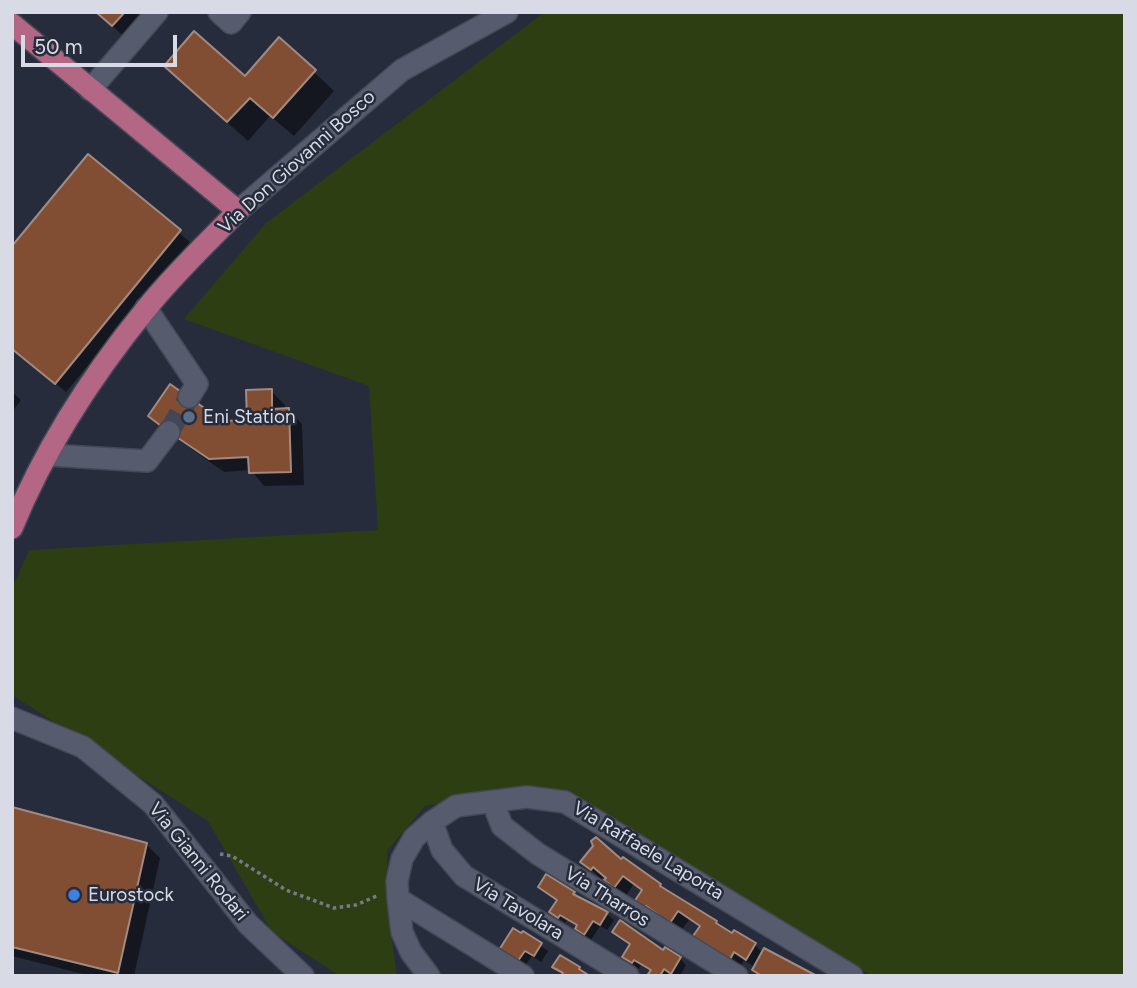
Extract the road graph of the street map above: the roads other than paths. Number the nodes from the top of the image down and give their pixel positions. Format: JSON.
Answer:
{"nodes":[{"id":1,"x":157,"y":12,"type":"edge"},
{"id":2,"x":219,"y":12,"type":"edge"},
{"id":3,"x":240,"y":12,"type":"edge"},
{"id":4,"x":507,"y":12,"type":"edge"},
{"id":5,"x":12,"y":24,"type":"edge"},
{"id":6,"x":90,"y":90,"type":"junction"},
{"id":7,"x":238,"y":211,"type":"junction"},
{"id":8,"x":146,"y":308,"type":"junction"},
{"id":9,"x":188,"y":397,"type":"tunnel mouth"},
{"id":10,"x":169,"y":432,"type":"tunnel mouth"},
{"id":11,"x":49,"y":454,"type":"junction"},
{"id":12,"x":12,"y":528,"type":"edge"},
{"id":13,"x":12,"y":718,"type":"edge"},
{"id":14,"x":497,"y":801,"type":"junction"},
{"id":15,"x":432,"y":821,"type":"junction"},
{"id":16,"x":398,"y":890,"type":"junction"},
{"id":17,"x":303,"y":976,"type":"edge"},
{"id":18,"x":429,"y":976,"type":"edge"},
{"id":19,"x":523,"y":976,"type":"edge"},
{"id":20,"x":628,"y":976,"type":"edge"},
{"id":21,"x":737,"y":976,"type":"edge"},
{"id":22,"x":852,"y":976,"type":"edge"}],
"edges":[{"from":1,"to":6,"type":"street"},
{"from":2,"to":3,"type":"street"},
{"from":4,"to":7,"type":"street","name":"Via Don Giovanni Bosco"},
{"from":5,"to":6,"type":"main road"},
{"from":6,"to":7,"type":"main road"},
{"from":7,"to":8,"type":"main road","name":"Via Don Giovanni Bosco"},
{"from":8,"to":9,"type":"street"},
{"from":8,"to":11,"type":"main road","name":"Via Don Giovanni Bosco"},
{"from":10,"to":11,"type":"street"},
{"from":11,"to":12,"type":"main road","name":"Via Don Giovanni Bosco"},
{"from":13,"to":17,"type":"street","name":"Via Gianni Rodari"},
{"from":14,"to":15,"type":"street","name":"Via Raffaele Laporta"},
{"from":14,"to":21,"type":"street","name":"Via Tharros"},
{"from":14,"to":22,"type":"street","name":"Via Raffaele Laporta"},
{"from":15,"to":16,"type":"street","name":"Via Raffaele Laporta"},
{"from":15,"to":20,"type":"street","name":"Via Tavolara"},
{"from":16,"to":18,"type":"street"},
{"from":16,"to":19,"type":"street"}]}
